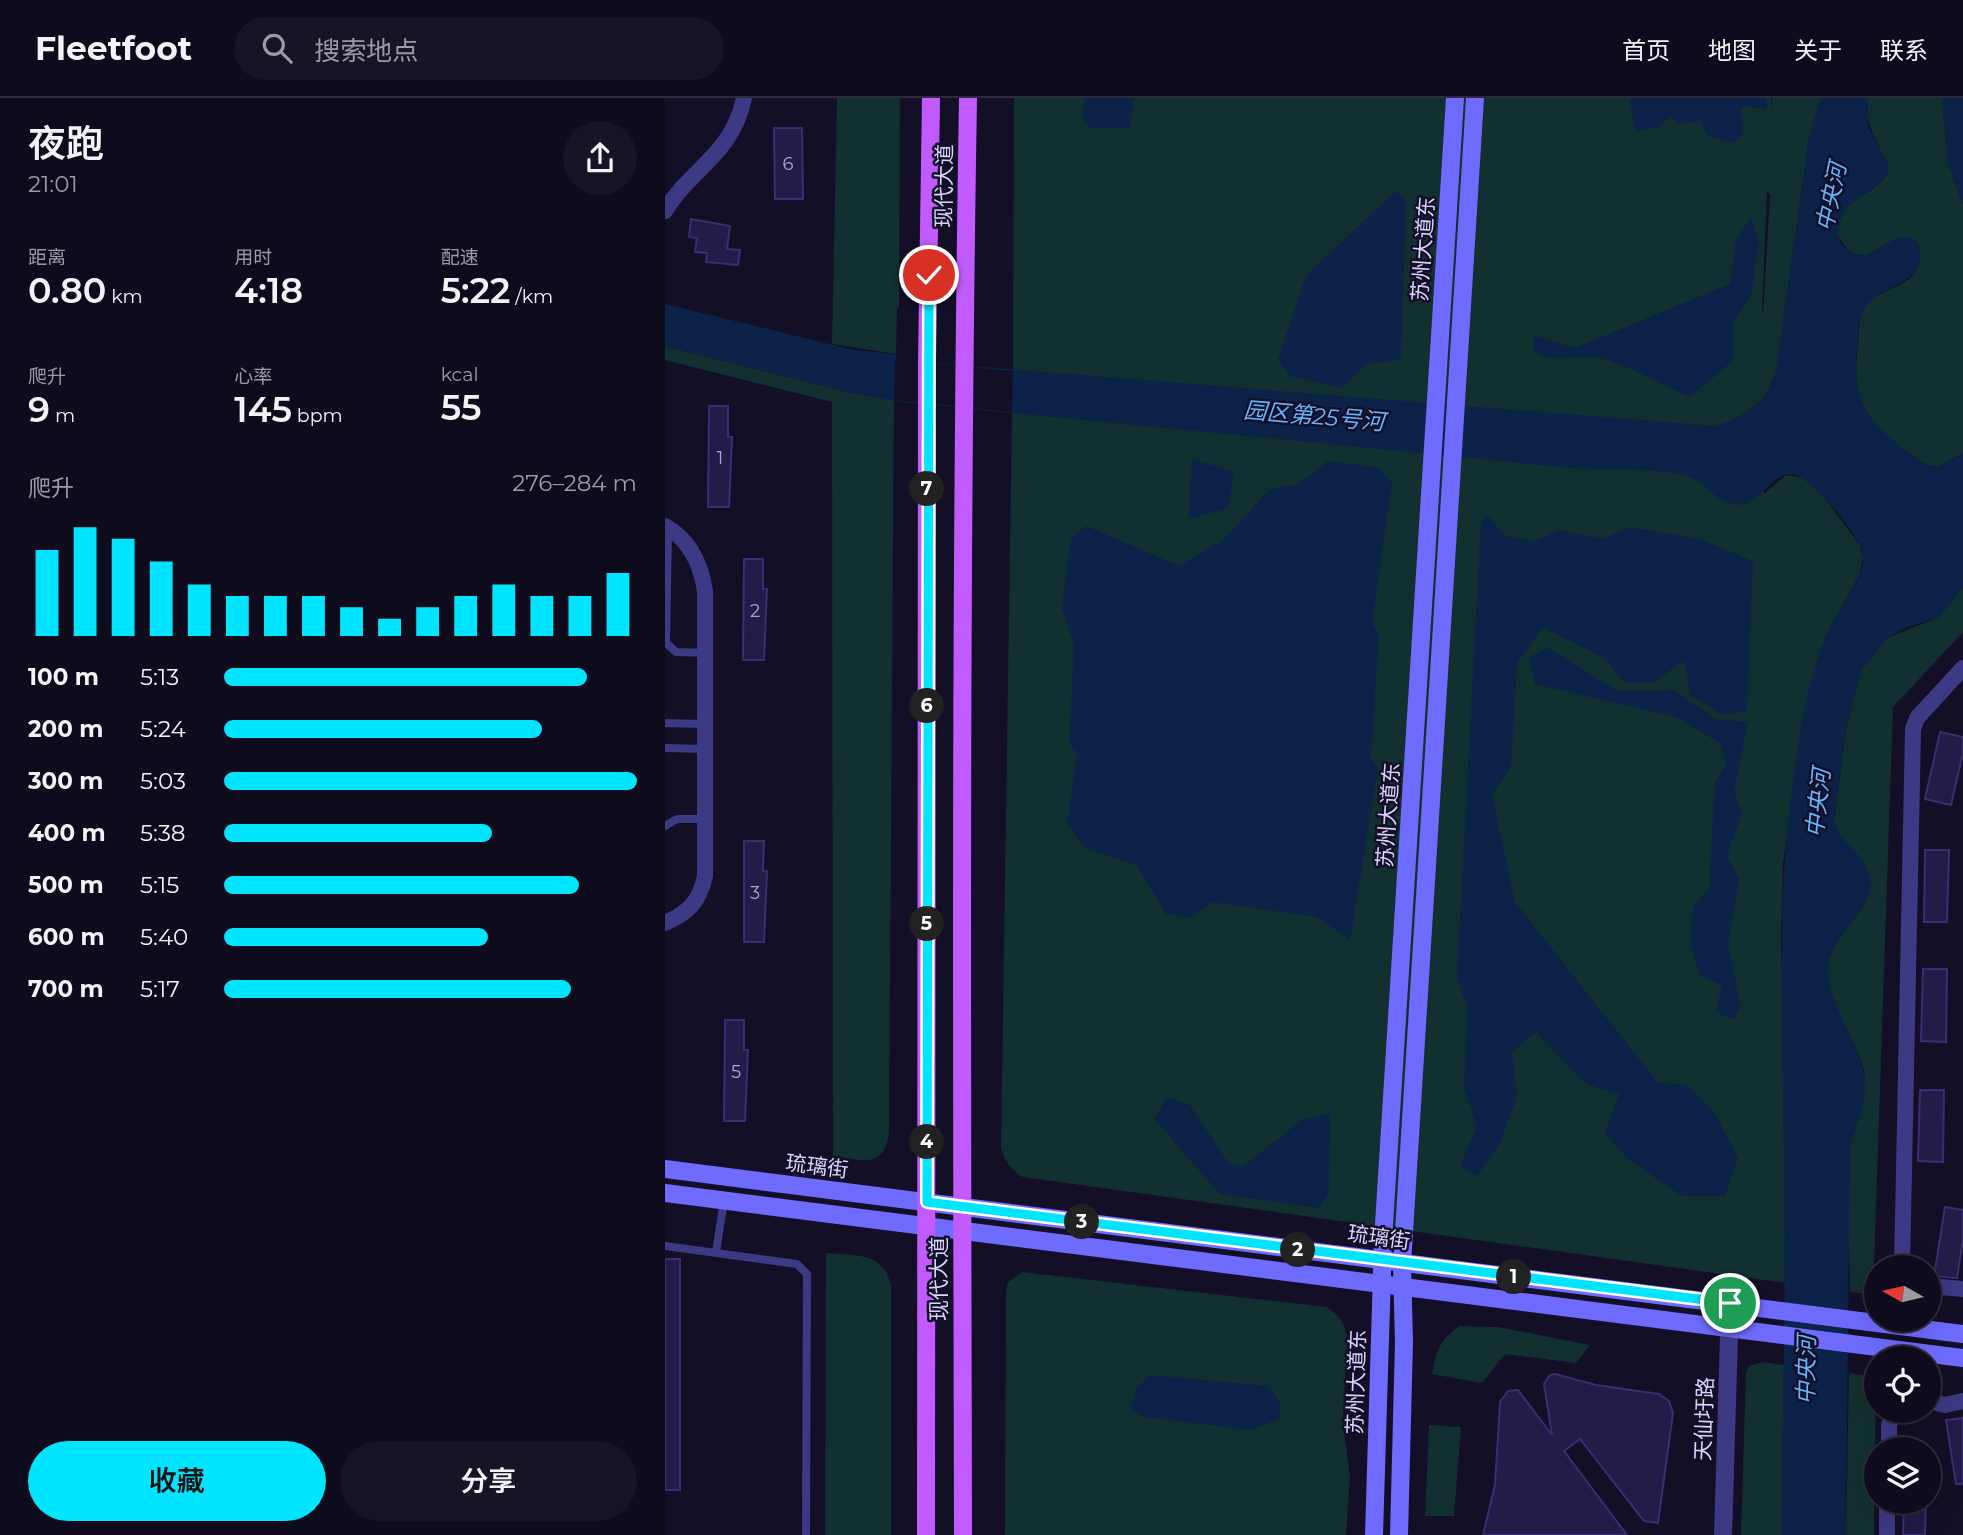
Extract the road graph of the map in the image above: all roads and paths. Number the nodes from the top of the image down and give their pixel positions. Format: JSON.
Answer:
{"nodes":[{"id":1,"x":744,"y":98,"type":"edge"},
{"id":2,"x":931,"y":98,"type":"edge"},
{"id":3,"x":968,"y":98,"type":"edge"},
{"id":4,"x":1455,"y":98,"type":"edge"},
{"id":5,"x":1475,"y":98,"type":"edge"},
{"id":6,"x":667,"y":204,"type":"edge"},
{"id":7,"x":666,"y":527,"type":"edge"},
{"id":8,"x":705,"y":653,"type":"junction"},
{"id":9,"x":1963,"y":668,"type":"edge"},
{"id":10,"x":665,"y":723,"type":"edge"},
{"id":11,"x":705,"y":724,"type":"junction"},
{"id":12,"x":665,"y":748,"type":"edge"},
{"id":13,"x":705,"y":749,"type":"junction"},
{"id":14,"x":705,"y":819,"type":"junction"},
{"id":15,"x":665,"y":826,"type":"edge"},
{"id":16,"x":665,"y":923,"type":"edge"},
{"id":17,"x":665,"y":1169,"type":"edge"},
{"id":18,"x":665,"y":1193,"type":"edge"},
{"id":19,"x":724,"y":1200,"type":"junction"},
{"id":20,"x":927,"y":1202,"type":"junction"},
{"id":21,"x":960,"y":1207,"type":"junction"},
{"id":22,"x":926,"y":1226,"type":"junction"},
{"id":23,"x":960,"y":1231,"type":"junction"},
{"id":24,"x":665,"y":1246,"type":"edge"},
{"id":25,"x":716,"y":1252,"type":"junction"},
{"id":26,"x":1902,"y":1255,"type":"edge"},
{"id":27,"x":1382,"y":1261,"type":"junction"},
{"id":28,"x":1402,"y":1264,"type":"junction"},
{"id":29,"x":1381,"y":1284,"type":"junction"},
{"id":30,"x":1402,"y":1287,"type":"junction"},
{"id":31,"x":1941,"y":1287,"type":"edge"},
{"id":32,"x":1963,"y":1289,"type":"edge"},
{"id":33,"x":1730,"y":1303,"type":"junction"},
{"id":34,"x":1729,"y":1327,"type":"junction"},
{"id":35,"x":1963,"y":1334,"type":"edge"},
{"id":36,"x":1963,"y":1358,"type":"edge"},
{"id":37,"x":1963,"y":1401,"type":"edge"},
{"id":38,"x":1941,"y":1404,"type":"edge"},
{"id":39,"x":1888,"y":1514,"type":"edge"},
{"id":40,"x":806,"y":1535,"type":"edge"},
{"id":41,"x":926,"y":1535,"type":"edge"},
{"id":42,"x":963,"y":1535,"type":"edge"},
{"id":43,"x":1374,"y":1535,"type":"edge"},
{"id":44,"x":1399,"y":1535,"type":"edge"},
{"id":45,"x":1723,"y":1535,"type":"edge"},
{"id":46,"x":1887,"y":1535,"type":"edge"}],
"edges":[{"from":1,"to":6,"type":"street"},
{"from":2,"to":20,"type":"main road","name":"现代大道"},
{"from":3,"to":21,"type":"main road","name":"现代大道"},
{"from":4,"to":27,"type":"main road","name":"苏州大道东"},
{"from":5,"to":28,"type":"main road","name":"苏州大道东"},
{"from":7,"to":8,"type":"street"},
{"from":7,"to":8,"type":"lane"},
{"from":8,"to":11,"type":"street"},
{"from":9,"to":26,"type":"street"},
{"from":10,"to":11,"type":"lane"},
{"from":11,"to":13,"type":"street"},
{"from":12,"to":13,"type":"lane"},
{"from":13,"to":14,"type":"street"},
{"from":14,"to":15,"type":"lane"},
{"from":14,"to":16,"type":"street"},
{"from":17,"to":20,"type":"main road","name":"琉璃街"},
{"from":18,"to":19,"type":"main road"},
{"from":19,"to":22,"type":"main road"},
{"from":19,"to":25,"type":"lane"},
{"from":20,"to":21,"type":"main road","name":"琉璃街"},
{"from":20,"to":22,"type":"main road","name":"现代大道"},
{"from":21,"to":23,"type":"main road","name":"现代大道"},
{"from":21,"to":27,"type":"main road","name":"琉璃街"},
{"from":22,"to":23,"type":"main road"},
{"from":22,"to":41,"type":"main road","name":"现代大道"},
{"from":23,"to":29,"type":"main road"},
{"from":23,"to":42,"type":"main road","name":"现代大道"},
{"from":24,"to":25,"type":"lane"},
{"from":25,"to":40,"type":"lane"},
{"from":27,"to":28,"type":"main road","name":"琉璃街"},
{"from":27,"to":29,"type":"main road","name":"苏州大道东"},
{"from":28,"to":30,"type":"main road","name":"苏州大道东"},
{"from":28,"to":33,"type":"main road","name":"琉璃街"},
{"from":29,"to":30,"type":"main road"},
{"from":29,"to":43,"type":"main road","name":"苏州大道东"},
{"from":30,"to":34,"type":"main road"},
{"from":30,"to":44,"type":"main road","name":"苏州大道东"},
{"from":31,"to":32,"type":"street"},
{"from":33,"to":34,"type":"street","name":"天仙圩路"},
{"from":33,"to":35,"type":"main road","name":"琉璃街"},
{"from":34,"to":36,"type":"main road"},
{"from":34,"to":45,"type":"street","name":"天仙圩路"},
{"from":37,"to":38,"type":"street"},
{"from":39,"to":46,"type":"street"}]}
